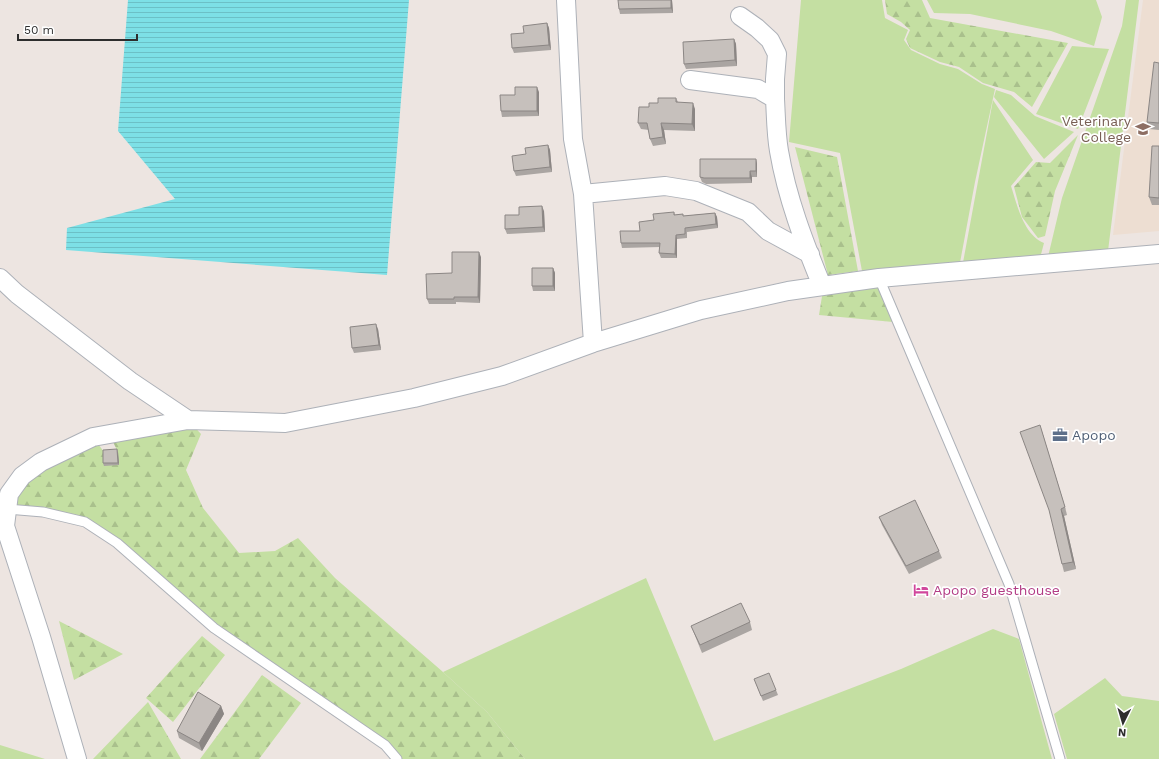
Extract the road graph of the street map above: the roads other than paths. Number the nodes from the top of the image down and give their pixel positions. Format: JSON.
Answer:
{"nodes":[{"id":1,"x":566,"y":0,"type":"edge"},
{"id":2,"x":740,"y":16,"type":"dead end"},
{"id":3,"x":690,"y":80,"type":"dead end"},
{"id":4,"x":775,"y":99,"type":"junction"},
{"id":5,"x":583,"y":194,"type":"junction"},
{"id":6,"x":810,"y":254,"type":"junction"},
{"id":7,"x":1159,"y":254,"type":"edge"},
{"id":8,"x":0,"y":278,"type":"edge"},
{"id":9,"x":879,"y":278,"type":"junction"},
{"id":10,"x":822,"y":286,"type":"junction"},
{"id":11,"x":593,"y":343,"type":"junction"},
{"id":12,"x":188,"y":420,"type":"junction"},
{"id":13,"x":7,"y":509,"type":"junction"},
{"id":14,"x":77,"y":759,"type":"edge"},
{"id":15,"x":397,"y":759,"type":"edge"},
{"id":16,"x":1060,"y":759,"type":"edge"}],
"edges":[{"from":1,"to":5,"type":"street"},
{"from":2,"to":4,"type":"street"},
{"from":3,"to":4,"type":"street"},
{"from":4,"to":6,"type":"street"},
{"from":5,"to":6,"type":"street"},
{"from":5,"to":11,"type":"street"},
{"from":6,"to":10,"type":"street"},
{"from":7,"to":9,"type":"street"},
{"from":8,"to":12,"type":"street"},
{"from":9,"to":10,"type":"street"},
{"from":9,"to":16,"type":"lane"},
{"from":10,"to":11,"type":"street"},
{"from":11,"to":12,"type":"street"},
{"from":12,"to":13,"type":"street"},
{"from":13,"to":14,"type":"street"},
{"from":13,"to":15,"type":"lane"}]}
